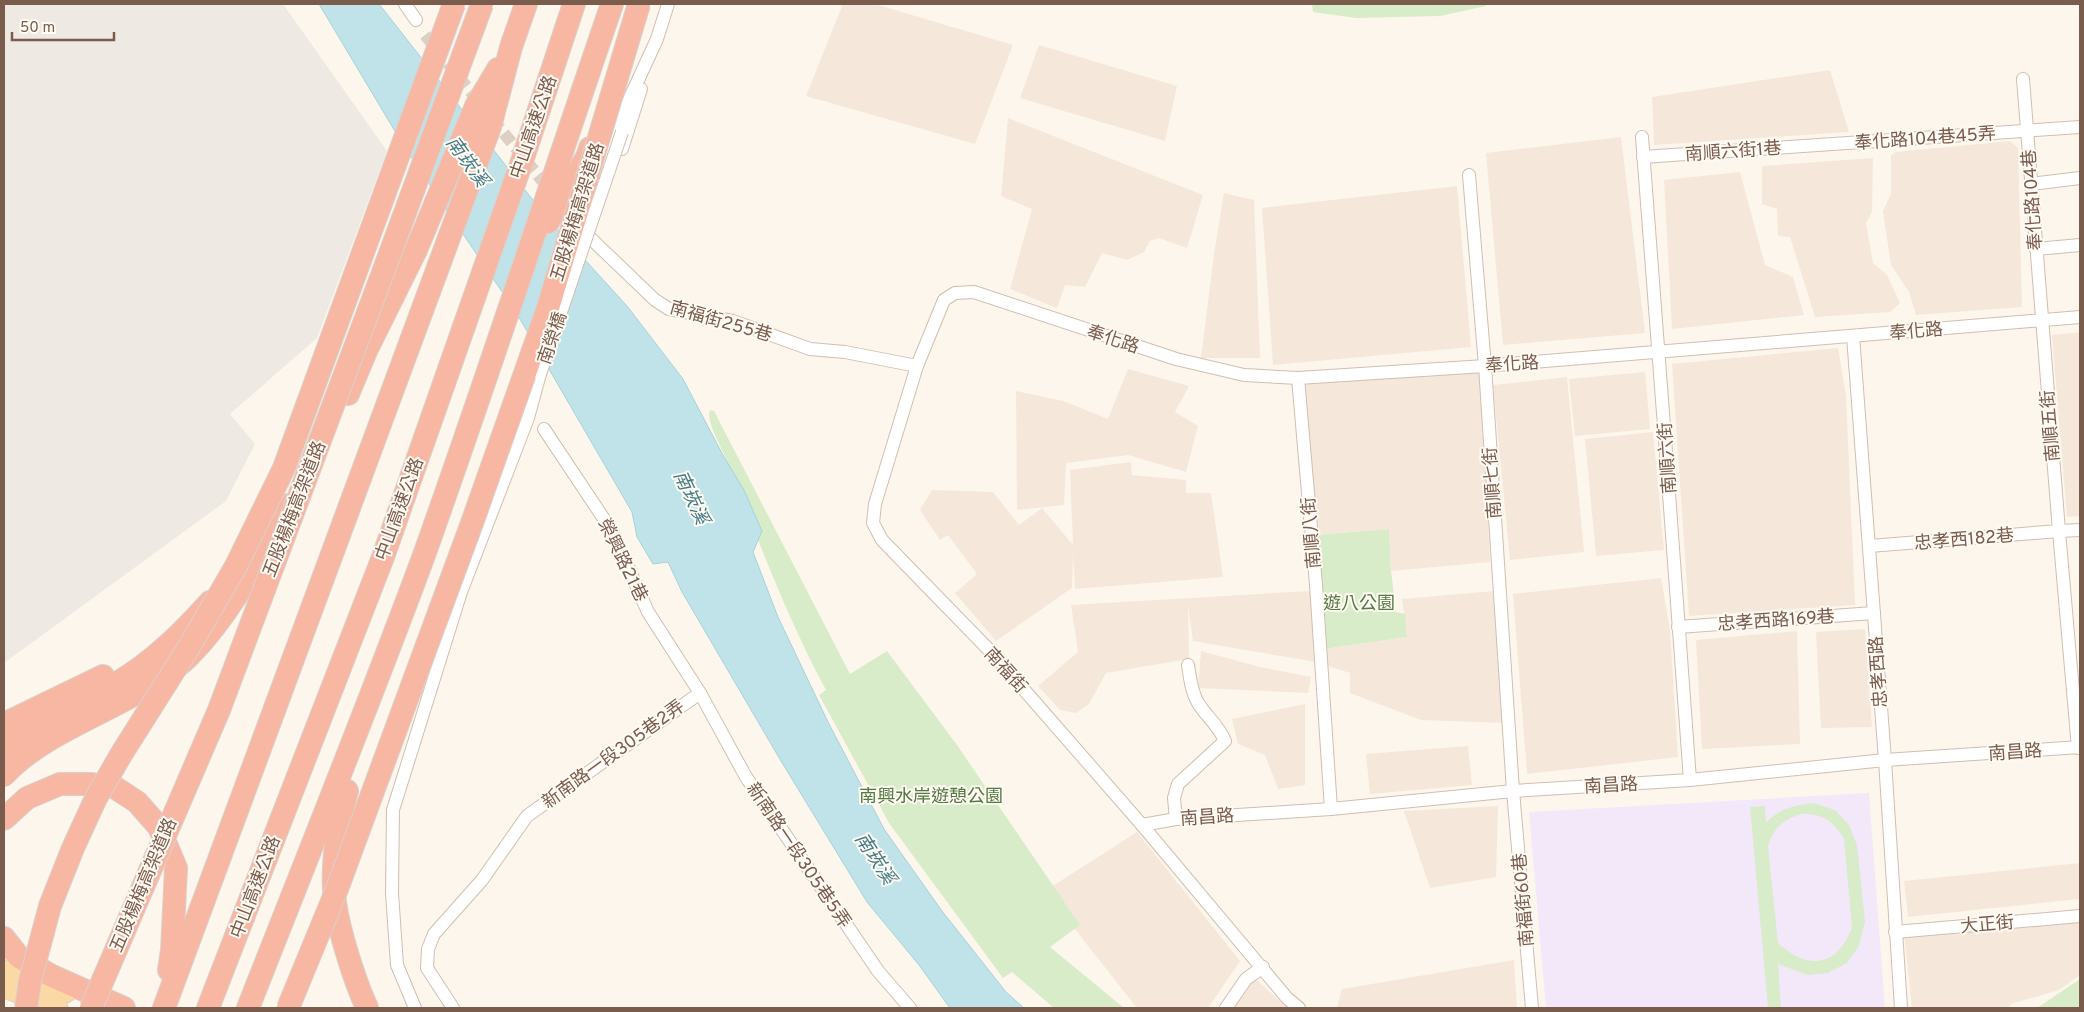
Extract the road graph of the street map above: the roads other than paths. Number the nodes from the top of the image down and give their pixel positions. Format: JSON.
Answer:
{"nodes":[{"id":1,"x":405,"y":4,"type":"edge"},
{"id":2,"x":454,"y":4,"type":"edge"},
{"id":3,"x":482,"y":4,"type":"edge"},
{"id":4,"x":526,"y":4,"type":"edge"},
{"id":5,"x":574,"y":4,"type":"edge"},
{"id":6,"x":612,"y":4,"type":"edge"},
{"id":7,"x":641,"y":4,"type":"edge"},
{"id":8,"x":668,"y":4,"type":"edge"},
{"id":9,"x":416,"y":20,"type":"dead end"},
{"id":10,"x":657,"y":39,"type":"junction"},
{"id":11,"x":511,"y":47,"type":"junction"},
{"id":12,"x":2023,"y":78,"type":"dead end"},
{"id":13,"x":2080,"y":127,"type":"edge"},
{"id":14,"x":2027,"y":132,"type":"junction"},
{"id":15,"x":1642,"y":137,"type":"dead end"},
{"id":16,"x":1822,"y":145,"type":"joint"},
{"id":17,"x":1643,"y":157,"type":"junction"},
{"id":18,"x":1469,"y":175,"type":"dead end"},
{"id":19,"x":2080,"y":178,"type":"edge"},
{"id":20,"x":2031,"y":184,"type":"junction"},
{"id":21,"x":552,"y":201,"type":"junction"},
{"id":22,"x":2080,"y":245,"type":"edge"},
{"id":23,"x":2036,"y":249,"type":"junction"},
{"id":24,"x":955,"y":293,"type":"joint"},
{"id":25,"x":2080,"y":318,"type":"edge"},
{"id":26,"x":2041,"y":321,"type":"junction"},
{"id":27,"x":1853,"y":336,"type":"junction"},
{"id":28,"x":1660,"y":352,"type":"junction"},
{"id":29,"x":917,"y":366,"type":"junction"},
{"id":30,"x":1485,"y":366,"type":"junction"},
{"id":31,"x":1298,"y":378,"type":"junction"},
{"id":32,"x":544,"y":430,"type":"dead end"},
{"id":33,"x":282,"y":516,"type":"junction"},
{"id":34,"x":2080,"y":530,"type":"edge"},
{"id":35,"x":2059,"y":531,"type":"junction"},
{"id":36,"x":1869,"y":546,"type":"junction"},
{"id":37,"x":1874,"y":613,"type":"junction"},
{"id":38,"x":1678,"y":627,"type":"junction"},
{"id":39,"x":170,"y":645,"type":"junction"},
{"id":40,"x":1188,"y":665,"type":"dead end"},
{"id":41,"x":700,"y":693,"type":"junction"},
{"id":42,"x":369,"y":703,"type":"junction"},
{"id":43,"x":4,"y":724,"type":"edge"},
{"id":44,"x":2079,"y":748,"type":"edge"},
{"id":45,"x":4,"y":749,"type":"edge"},
{"id":46,"x":1885,"y":760,"type":"junction"},
{"id":47,"x":4,"y":775,"type":"edge"},
{"id":48,"x":1690,"y":780,"type":"junction"},
{"id":49,"x":1513,"y":791,"type":"junction"},
{"id":50,"x":1331,"y":809,"type":"junction"},
{"id":51,"x":4,"y":819,"type":"edge"},
{"id":52,"x":1176,"y":819,"type":"junction"},
{"id":53,"x":1142,"y":825,"type":"junction"},
{"id":54,"x":2080,"y":916,"type":"edge"},
{"id":55,"x":1895,"y":932,"type":"junction"},
{"id":56,"x":4,"y":938,"type":"edge"},
{"id":57,"x":1263,"y":967,"type":"junction"},
{"id":58,"x":4,"y":970,"type":"edge"},
{"id":59,"x":4,"y":988,"type":"edge"},
{"id":60,"x":26,"y":1008,"type":"edge"},
{"id":61,"x":58,"y":1008,"type":"edge"},
{"id":62,"x":91,"y":1008,"type":"edge"},
{"id":63,"x":107,"y":1008,"type":"edge"},
{"id":64,"x":124,"y":1008,"type":"edge"},
{"id":65,"x":164,"y":1008,"type":"edge"},
{"id":66,"x":208,"y":1008,"type":"edge"},
{"id":67,"x":248,"y":1008,"type":"edge"},
{"id":68,"x":288,"y":1008,"type":"edge"},
{"id":69,"x":367,"y":1008,"type":"edge"},
{"id":70,"x":415,"y":1008,"type":"edge"},
{"id":71,"x":453,"y":1008,"type":"edge"},
{"id":72,"x":910,"y":1008,"type":"edge"},
{"id":73,"x":1226,"y":1008,"type":"edge"},
{"id":74,"x":1299,"y":1008,"type":"edge"},
{"id":75,"x":1532,"y":1008,"type":"edge"},
{"id":76,"x":1901,"y":1008,"type":"edge"}],
"edges":[{"from":1,"to":9,"type":"street"},
{"from":2,"to":60,"type":"highway","bridge":true},
{"from":3,"to":62,"type":"highway","name":"五股楊梅高架道路","bridge":true},
{"from":4,"to":11,"type":"highway"},
{"from":5,"to":66,"type":"highway","name":"中山高速公路"},
{"from":6,"to":21,"type":"highway"},
{"from":7,"to":21,"type":"highway"},
{"from":7,"to":68,"type":"highway","name":"五股楊梅高架道路","bridge":true},
{"from":8,"to":10,"type":"street","name":"南福街255巷"},
{"from":10,"to":29,"type":"street","name":"南福街255巷"},
{"from":10,"to":70,"type":"street","name":"南榮橋","bridge":true},
{"from":11,"to":33,"type":"highway"},
{"from":11,"to":65,"type":"highway"},
{"from":12,"to":14,"type":"street","name":"奉化路104巷"},
{"from":13,"to":14,"type":"street","name":"奉化路104巷45弄"},
{"from":14,"to":16,"type":"street","name":"奉化路104巷45弄"},
{"from":14,"to":20,"type":"street","name":"奉化路104巷"},
{"from":15,"to":17,"type":"street","name":"南順六街"},
{"from":16,"to":17,"type":"street","name":"南順六街1巷"},
{"from":17,"to":28,"type":"street","name":"南順六街"},
{"from":18,"to":30,"type":"street","name":"南順七街"},
{"from":19,"to":20,"type":"street"},
{"from":20,"to":23,"type":"street","name":"奉化路104巷"},
{"from":21,"to":42,"type":"highway"},
{"from":22,"to":23,"type":"street"},
{"from":23,"to":26,"type":"street","name":"奉化路104巷"},
{"from":24,"to":29,"type":"street","name":"南福街"},
{"from":24,"to":31,"type":"street","name":"奉化路"},
{"from":25,"to":26,"type":"street","name":"奉化路"},
{"from":26,"to":27,"type":"street","name":"奉化路"},
{"from":26,"to":35,"type":"street","name":"南順五街"},
{"from":27,"to":28,"type":"street","name":"奉化路"},
{"from":27,"to":36,"type":"street","name":"忠孝西路"},
{"from":28,"to":30,"type":"street","name":"奉化路"},
{"from":28,"to":38,"type":"street","name":"南順六街"},
{"from":29,"to":53,"type":"street","name":"南福街"},
{"from":30,"to":31,"type":"street","name":"奉化路"},
{"from":30,"to":49,"type":"street","name":"南順七街"},
{"from":31,"to":50,"type":"street","name":"南順八街"},
{"from":32,"to":41,"type":"street","name":"榮興路21巷"},
{"from":33,"to":39,"type":"highway"},
{"from":33,"to":47,"type":"highway"},
{"from":34,"to":35,"type":"street"},
{"from":35,"to":36,"type":"street","name":"忠孝西182巷"},
{"from":35,"to":44,"type":"street","name":"南順五街"},
{"from":36,"to":37,"type":"street","name":"忠孝西路"},
{"from":37,"to":38,"type":"street","name":"忠孝西路169巷"},
{"from":37,"to":46,"type":"street","name":"忠孝西路"},
{"from":38,"to":48,"type":"street","name":"南順六街"},
{"from":39,"to":43,"type":"highway"},
{"from":39,"to":45,"type":"highway"},
{"from":40,"to":52,"type":"street"},
{"from":41,"to":71,"type":"street","name":"新南路一段305巷2弄"},
{"from":41,"to":72,"type":"street","name":"新南路一段305巷5弄"},
{"from":42,"to":67,"type":"highway"},
{"from":42,"to":69,"type":"highway"},
{"from":44,"to":46,"type":"street","name":"南昌路"},
{"from":46,"to":48,"type":"street","name":"南昌路"},
{"from":46,"to":55,"type":"street","name":"忠孝西路"},
{"from":48,"to":49,"type":"street","name":"南昌路"},
{"from":49,"to":50,"type":"street","name":"南昌路"},
{"from":49,"to":75,"type":"street","name":"南福街60巷"},
{"from":50,"to":52,"type":"street","name":"南昌路"},
{"from":51,"to":65,"type":"highway"},
{"from":52,"to":53,"type":"street","name":"南昌路"},
{"from":53,"to":57,"type":"street","name":"南福街"},
{"from":54,"to":55,"type":"street","name":"大正街"},
{"from":55,"to":76,"type":"street","name":"忠孝西路"},
{"from":56,"to":64,"type":"highway"},
{"from":57,"to":73,"type":"street"},
{"from":57,"to":74,"type":"street","name":"南福街"},
{"from":58,"to":63,"type":"main road"},
{"from":59,"to":61,"type":"main road"}]}
